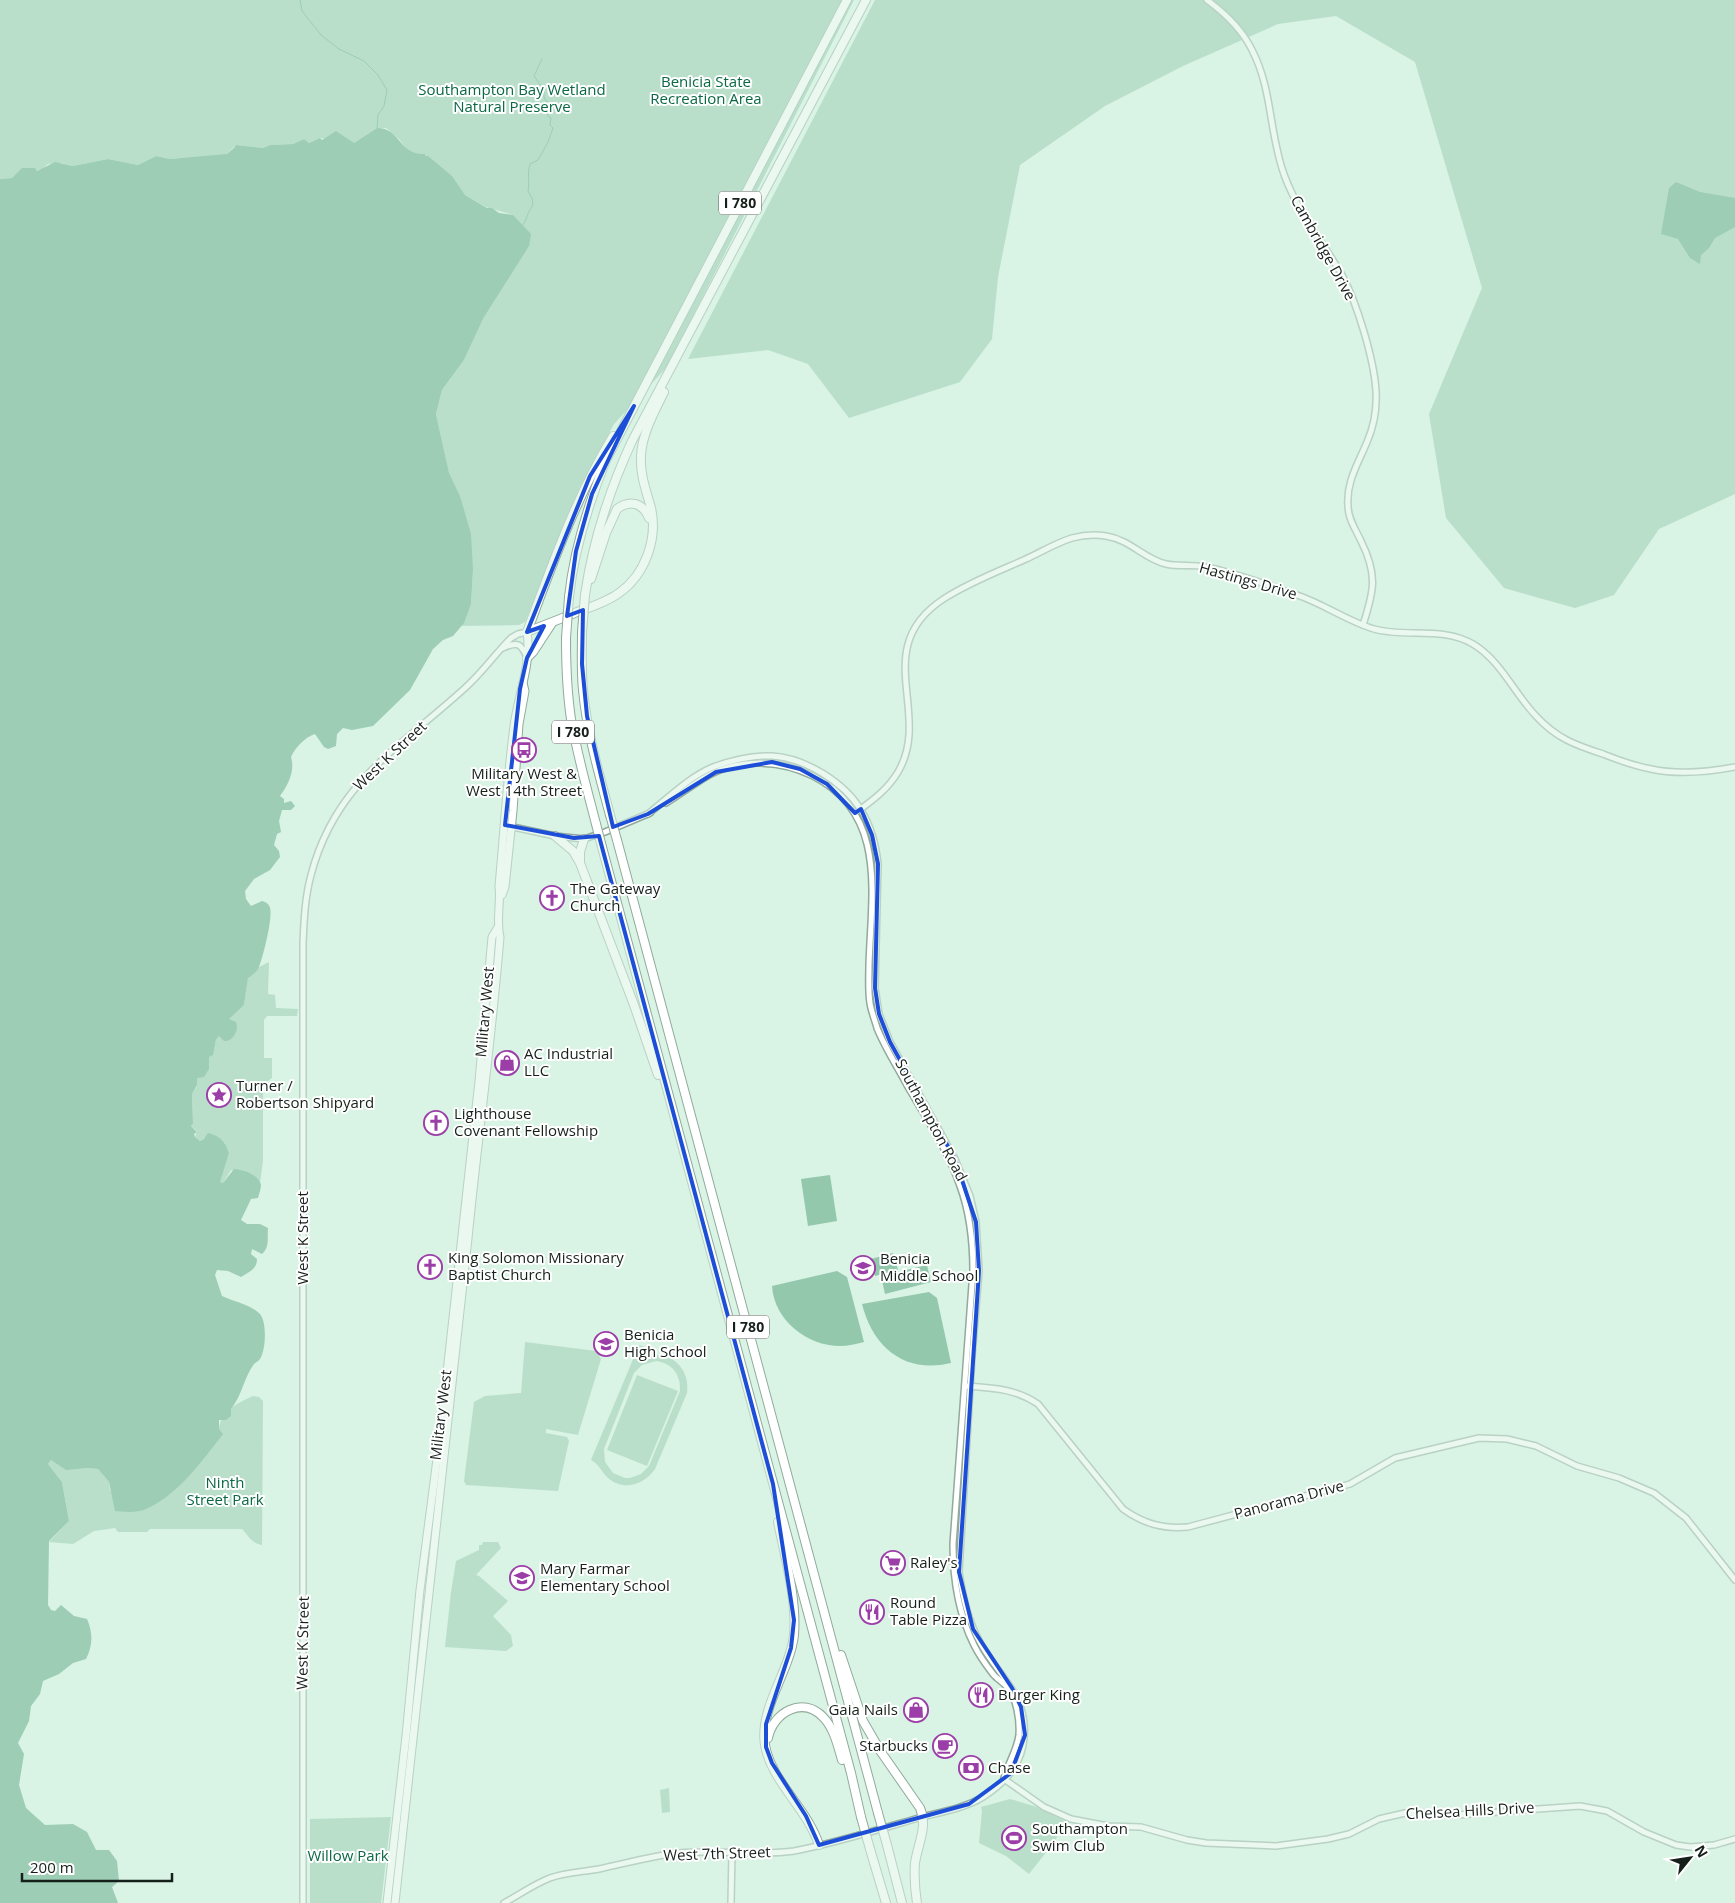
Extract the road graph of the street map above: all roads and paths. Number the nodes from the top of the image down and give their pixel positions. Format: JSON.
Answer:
{"nodes":[{"id":1,"x":847,"y":0,"type":"edge"},
{"id":2,"x":866,"y":0,"type":"edge"},
{"id":3,"x":1207,"y":0,"type":"edge"},
{"id":4,"x":684,"y":344,"type":"junction"},
{"id":5,"x":634,"y":406,"type":"junction"},
{"id":6,"x":652,"y":525,"type":"junction"},
{"id":7,"x":585,"y":595,"type":"junction"},
{"id":8,"x":552,"y":622,"type":"junction"},
{"id":9,"x":1362,"y":625,"type":"junction"},
{"id":10,"x":527,"y":632,"type":"junction"},
{"id":11,"x":501,"y":649,"type":"junction"},
{"id":12,"x":527,"y":658,"type":"junction"},
{"id":13,"x":1735,"y":767,"type":"edge"},
{"id":14,"x":858,"y":811,"type":"junction"},
{"id":15,"x":508,"y":826,"type":"junction"},
{"id":16,"x":554,"y":836,"type":"junction"},
{"id":17,"x":584,"y":839,"type":"junction"},
{"id":18,"x":580,"y":863,"type":"junction"},
{"id":19,"x":498,"y":927,"type":"junction"},
{"id":20,"x":678,"y":1131,"type":"junction"},
{"id":21,"x":967,"y":1386,"type":"junction"},
{"id":22,"x":773,"y":1484,"type":"junction"},
{"id":23,"x":1735,"y":1580,"type":"edge"},
{"id":24,"x":822,"y":1605,"type":"junction"},
{"id":25,"x":768,"y":1753,"type":"junction"},
{"id":26,"x":1004,"y":1779,"type":"junction"},
{"id":27,"x":852,"y":1783,"type":"junction"},
{"id":28,"x":924,"y":1817,"type":"junction"},
{"id":29,"x":1735,"y":1839,"type":"edge"},
{"id":30,"x":818,"y":1845,"type":"junction"},
{"id":31,"x":732,"y":1852,"type":"junction"},
{"id":32,"x":303,"y":1903,"type":"edge"},
{"id":33,"x":387,"y":1903,"type":"edge"},
{"id":34,"x":395,"y":1903,"type":"edge"},
{"id":35,"x":504,"y":1903,"type":"edge"},
{"id":36,"x":731,"y":1903,"type":"edge"},
{"id":37,"x":886,"y":1903,"type":"edge"},
{"id":38,"x":902,"y":1903,"type":"edge"},
{"id":39,"x":917,"y":1903,"type":"edge"}],
"edges":[{"from":1,"to":5,"type":"highway","number":"I 780"},
{"from":2,"to":4,"type":"highway","number":"I 780"},
{"from":3,"to":9,"type":"street","name":"Cambridge Drive"},
{"from":4,"to":6,"type":"highway"},
{"from":4,"to":7,"type":"highway","number":"I 780"},
{"from":5,"to":10,"type":"highway"},
{"from":5,"to":20,"type":"highway","number":"I 780","bridge":true},
{"from":6,"to":7,"type":"highway"},
{"from":6,"to":8,"type":"highway"},
{"from":7,"to":24,"type":"highway","number":"I 780","bridge":true},
{"from":8,"to":10,"type":"highway"},
{"from":8,"to":12,"type":"highway"},
{"from":9,"to":13,"type":"street","name":"Hastings Drive"},
{"from":9,"to":14,"type":"street","name":"Hastings Drive"},
{"from":10,"to":11,"type":"street","name":"West K Street"},
{"from":10,"to":12,"type":"main road","name":"Military West"},
{"from":11,"to":12,"type":"street"},
{"from":11,"to":32,"type":"street","name":"West K Street"},
{"from":12,"to":15,"type":"main road","name":"Military West"},
{"from":14,"to":17,"type":"street","name":"Southampton Road"},
{"from":14,"to":21,"type":"street","name":"Southampton Road"},
{"from":15,"to":16,"type":"street","name":"Southampton Road"},
{"from":15,"to":19,"type":"main road","name":"Military West"},
{"from":16,"to":17,"type":"street","name":"Southampton Road"},
{"from":16,"to":18,"type":"highway"},
{"from":17,"to":18,"type":"highway"},
{"from":18,"to":20,"type":"highway"},
{"from":19,"to":33,"type":"main road","name":"Military West"},
{"from":19,"to":34,"type":"main road","name":"Military West"},
{"from":20,"to":22,"type":"highway","number":"I 780"},
{"from":21,"to":23,"type":"street","name":"Panorama Drive"},
{"from":21,"to":26,"type":"street","name":"Southampton Road"},
{"from":22,"to":25,"type":"highway"},
{"from":22,"to":27,"type":"highway","number":"I 780"},
{"from":24,"to":28,"type":"highway"},
{"from":24,"to":38,"type":"highway","number":"I 780","bridge":true},
{"from":25,"to":27,"type":"highway"},
{"from":25,"to":30,"type":"highway"},
{"from":26,"to":28,"type":"street"},
{"from":26,"to":29,"type":"street","name":"Chelsea Hills Drive"},
{"from":27,"to":37,"type":"highway","number":"I 780","bridge":true},
{"from":28,"to":30,"type":"street","name":"West 7th Street"},
{"from":28,"to":39,"type":"highway"},
{"from":30,"to":31,"type":"street","name":"West 7th Street"},
{"from":31,"to":35,"type":"street","name":"West 7th Street"},
{"from":31,"to":36,"type":"street"}]}
